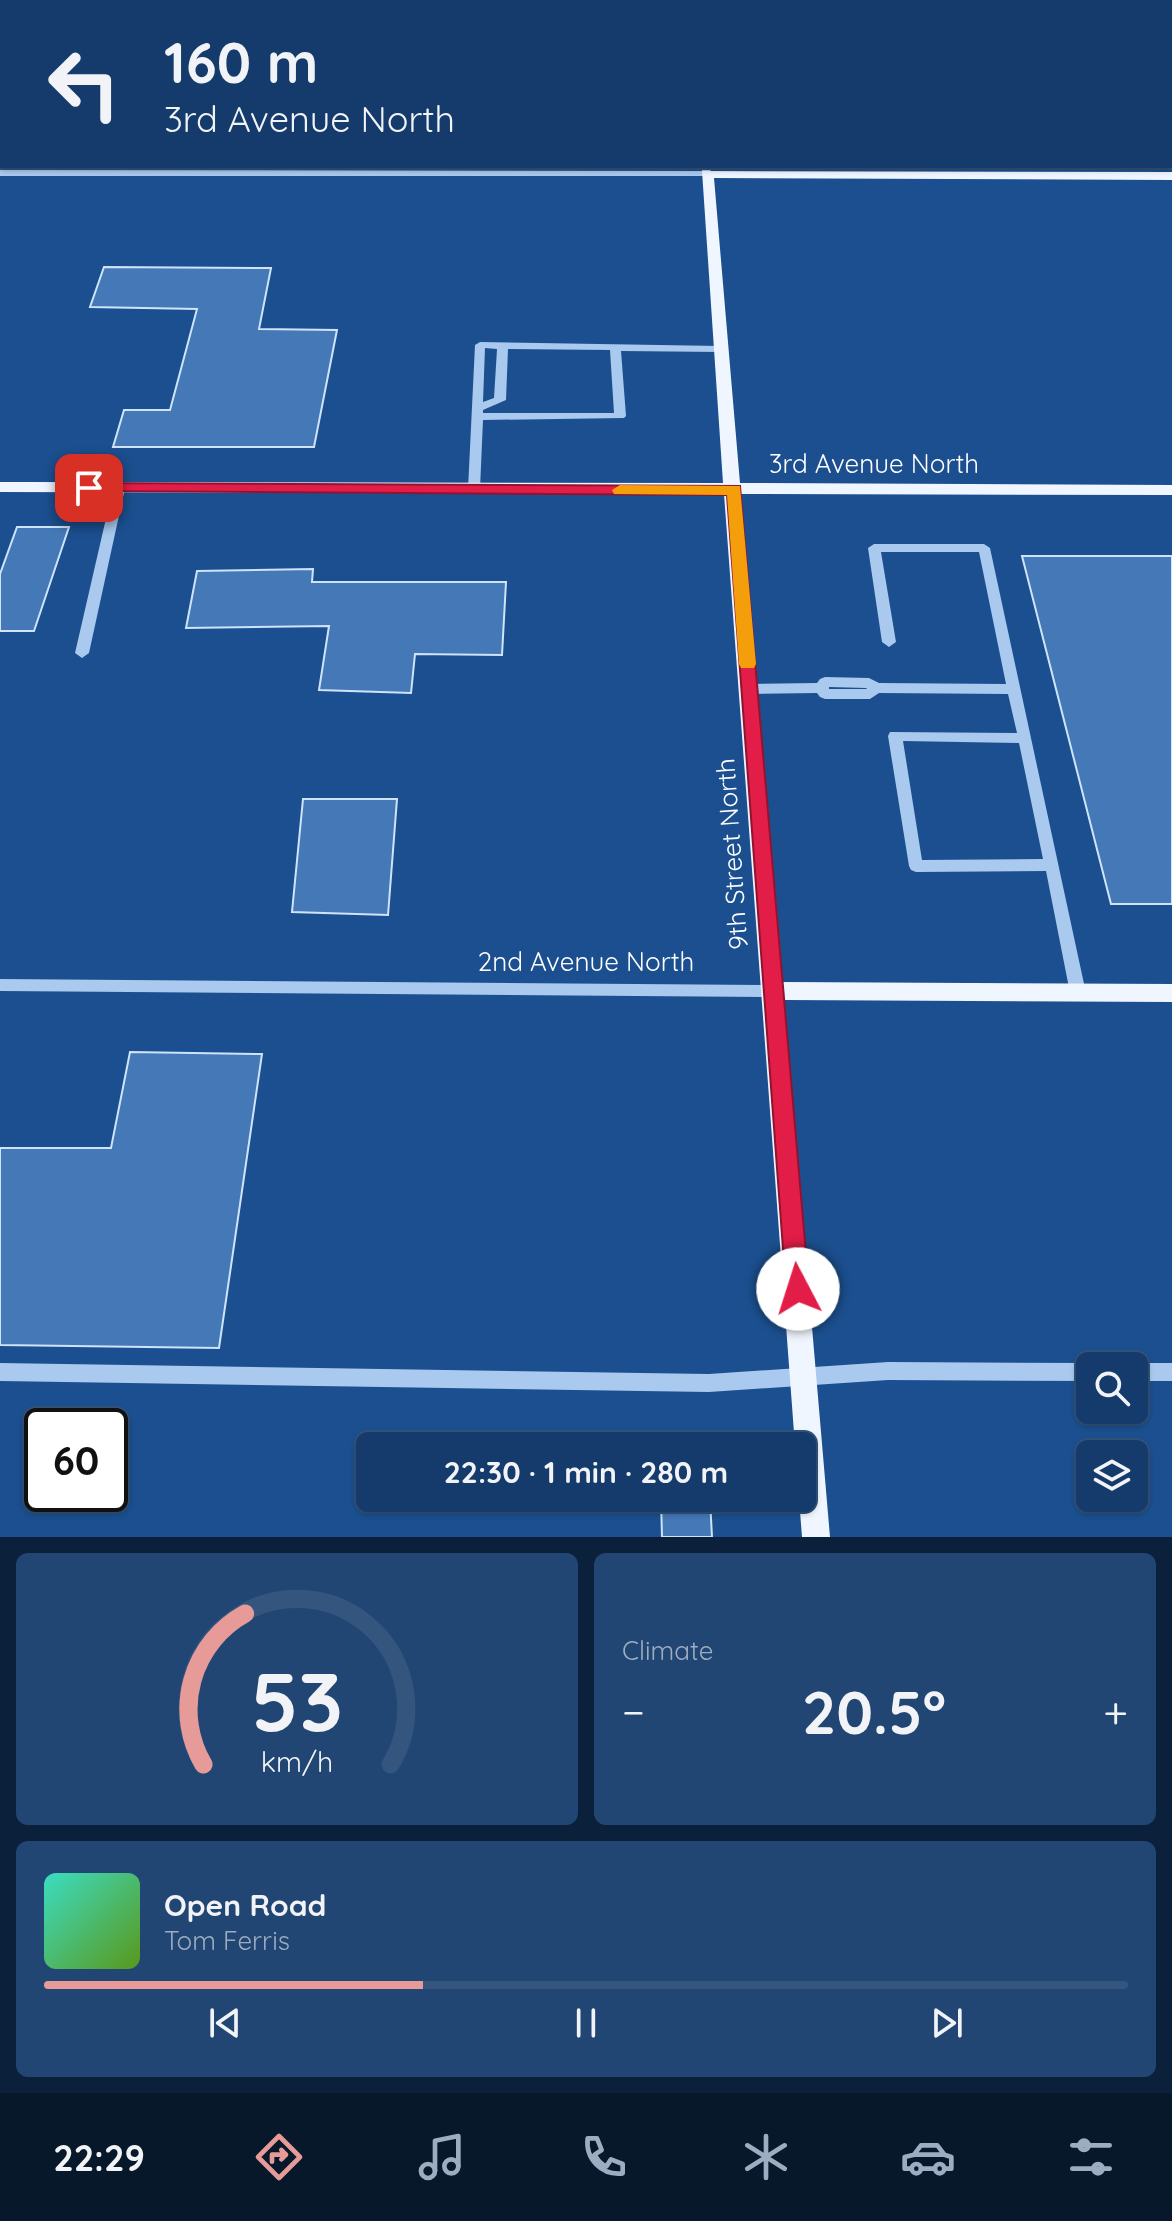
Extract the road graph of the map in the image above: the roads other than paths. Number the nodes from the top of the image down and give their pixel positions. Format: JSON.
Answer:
{"nodes":[{"id":1,"x":707,"y":170,"type":"edge"},
{"id":2,"x":910,"y":171,"type":"edge"},
{"id":3,"x":1056,"y":171,"type":"edge"},
{"id":4,"x":0,"y":173,"type":"edge"},
{"id":5,"x":1172,"y":176,"type":"edge"},
{"id":6,"x":503,"y":346,"type":"junction"},
{"id":7,"x":615,"y":347,"type":"junction"},
{"id":8,"x":720,"y":349,"type":"junction"},
{"id":9,"x":477,"y":413,"type":"junction"},
{"id":10,"x":0,"y":487,"type":"edge"},
{"id":11,"x":119,"y":488,"type":"junction"},
{"id":12,"x":474,"y":489,"type":"junction"},
{"id":13,"x":734,"y":490,"type":"junction"},
{"id":14,"x":1172,"y":490,"type":"edge"},
{"id":15,"x":889,"y":642,"type":"dead end"},
{"id":16,"x":82,"y":653,"type":"dead end"},
{"id":17,"x":749,"y":689,"type":"junction"},
{"id":18,"x":1014,"y":689,"type":"junction"},
{"id":19,"x":1025,"y":738,"type":"junction"},
{"id":20,"x":1052,"y":865,"type":"junction"},
{"id":21,"x":0,"y":985,"type":"edge"},
{"id":22,"x":772,"y":991,"type":"junction"},
{"id":23,"x":1078,"y":993,"type":"junction"},
{"id":24,"x":1172,"y":993,"type":"edge"},
{"id":25,"x":0,"y":1372,"type":"edge"},
{"id":26,"x":1076,"y":1372,"type":"edge"},
{"id":27,"x":1148,"y":1372,"type":"edge"},
{"id":28,"x":1172,"y":1372,"type":"edge"},
{"id":29,"x":806,"y":1379,"type":"junction"},
{"id":30,"x":816,"y":1537,"type":"edge"}],
"edges":[{"from":1,"to":2,"type":"main road"},
{"from":1,"to":4,"type":"street"},
{"from":1,"to":8,"type":"main road","name":"9th Street North"},
{"from":2,"to":3,"type":"main road"},
{"from":3,"to":5,"type":"main road"},
{"from":6,"to":7,"type":"street"},
{"from":6,"to":9,"type":"street"},
{"from":6,"to":9,"type":"street"},
{"from":7,"to":8,"type":"street"},
{"from":7,"to":9,"type":"street"},
{"from":8,"to":13,"type":"main road","name":"9th Street North"},
{"from":9,"to":12,"type":"street"},
{"from":10,"to":11,"type":"main road","name":"3rd Avenue North"},
{"from":11,"to":12,"type":"main road","name":"3rd Avenue North"},
{"from":11,"to":16,"type":"street"},
{"from":12,"to":13,"type":"main road","name":"3rd Avenue North"},
{"from":13,"to":14,"type":"main road","name":"3rd Avenue North"},
{"from":13,"to":17,"type":"main road","name":"9th Street North"},
{"from":15,"to":18,"type":"street"},
{"from":17,"to":18,"type":"street"},
{"from":17,"to":22,"type":"main road","name":"9th Street North"},
{"from":18,"to":19,"type":"street"},
{"from":19,"to":20,"type":"street"},
{"from":19,"to":20,"type":"street"},
{"from":20,"to":23,"type":"street"},
{"from":21,"to":22,"type":"street","name":"2nd Avenue North"},
{"from":22,"to":23,"type":"main road","name":"2nd Avenue North"},
{"from":22,"to":29,"type":"main road","name":"9th Street North"},
{"from":23,"to":24,"type":"main road","name":"2nd Avenue North"},
{"from":25,"to":29,"type":"street"},
{"from":26,"to":29,"type":"street"},
{"from":27,"to":28,"type":"street"},
{"from":29,"to":30,"type":"main road","name":"9th Street North"}]}
